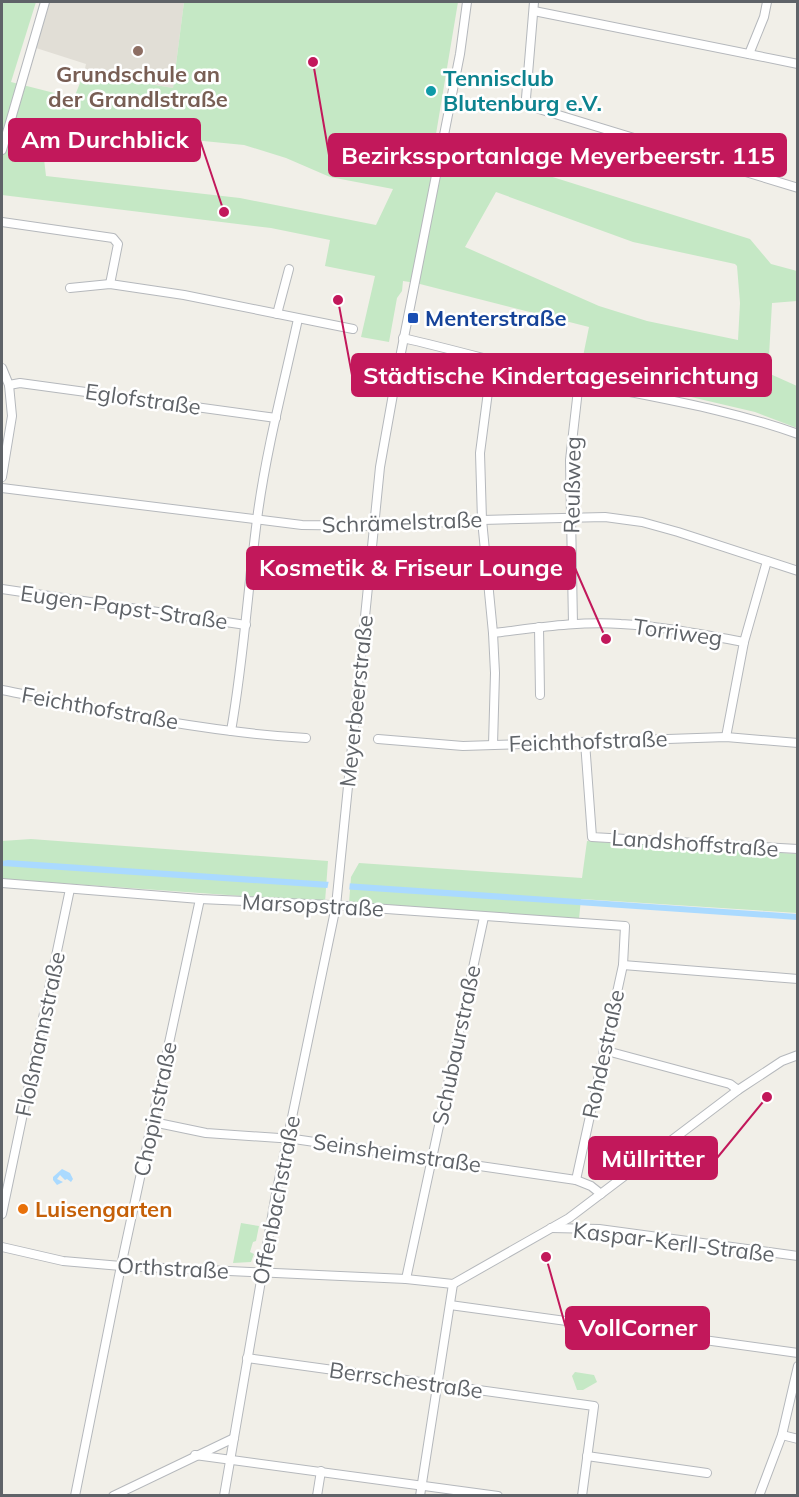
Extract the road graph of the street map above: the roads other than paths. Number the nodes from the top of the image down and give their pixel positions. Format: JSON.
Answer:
{"nodes":[{"id":1,"x":45,"y":2,"type":"edge"},
{"id":2,"x":467,"y":2,"type":"edge"},
{"id":3,"x":766,"y":2,"type":"edge"},
{"id":4,"x":534,"y":6,"type":"edge"},
{"id":5,"x":749,"y":54,"type":"junction"},
{"id":6,"x":798,"y":64,"type":"edge"},
{"id":7,"x":2,"y":150,"type":"edge"},
{"id":8,"x":798,"y":188,"type":"edge"},
{"id":9,"x":2,"y":222,"type":"edge"},
{"id":10,"x":289,"y":268,"type":"dead end"},
{"id":11,"x":110,"y":284,"type":"junction"},
{"id":12,"x":70,"y":288,"type":"dead end"},
{"id":13,"x":277,"y":314,"type":"junction"},
{"id":14,"x":298,"y":319,"type":"junction"},
{"id":15,"x":353,"y":329,"type":"dead end"},
{"id":16,"x":403,"y":338,"type":"junction"},
{"id":17,"x":492,"y":361,"type":"junction"},
{"id":18,"x":2,"y":368,"type":"edge"},
{"id":19,"x":579,"y":381,"type":"junction"},
{"id":20,"x":9,"y":385,"type":"junction"},
{"id":21,"x":276,"y":418,"type":"junction"},
{"id":22,"x":798,"y":434,"type":"edge"},
{"id":23,"x":5,"y":437,"type":"edge"},
{"id":24,"x":2,"y":477,"type":"edge"},
{"id":25,"x":2,"y":488,"type":"edge"},
{"id":26,"x":570,"y":517,"type":"junction"},
{"id":27,"x":482,"y":520,"type":"junction"},
{"id":28,"x":257,"y":521,"type":"junction"},
{"id":29,"x":373,"y":526,"type":"junction"},
{"id":30,"x":767,"y":561,"type":"junction"},
{"id":31,"x":798,"y":571,"type":"edge"},
{"id":32,"x":2,"y":590,"type":"edge"},
{"id":33,"x":573,"y":624,"type":"junction"},
{"id":34,"x":246,"y":625,"type":"junction"},
{"id":35,"x":539,"y":627,"type":"junction"},
{"id":36,"x":493,"y":633,"type":"junction"},
{"id":37,"x":744,"y":642,"type":"junction"},
{"id":38,"x":2,"y":690,"type":"edge"},
{"id":39,"x":540,"y":695,"type":"dead end"},
{"id":40,"x":231,"y":731,"type":"junction"},
{"id":41,"x":726,"y":737,"type":"junction"},
{"id":42,"x":306,"y":738,"type":"dead end"},
{"id":43,"x":378,"y":739,"type":"dead end"},
{"id":44,"x":585,"y":742,"type":"junction"},
{"id":45,"x":798,"y":743,"type":"edge"},
{"id":46,"x":493,"y":746,"type":"junction"},
{"id":47,"x":798,"y":849,"type":"edge"},
{"id":48,"x":2,"y":883,"type":"edge"},
{"id":49,"x":70,"y":889,"type":"junction"},
{"id":50,"x":200,"y":899,"type":"junction"},
{"id":51,"x":336,"y":906,"type":"junction"},
{"id":52,"x":484,"y":917,"type":"junction"},
{"id":53,"x":625,"y":926,"type":"joint"},
{"id":54,"x":623,"y":965,"type":"junction"},
{"id":55,"x":798,"y":979,"type":"edge"},
{"id":56,"x":603,"y":1050,"type":"junction"},
{"id":57,"x":798,"y":1055,"type":"edge"},
{"id":58,"x":738,"y":1090,"type":"junction"},
{"id":59,"x":153,"y":1122,"type":"junction"},
{"id":60,"x":286,"y":1138,"type":"junction"},
{"id":61,"x":432,"y":1158,"type":"junction"},
{"id":62,"x":576,"y":1180,"type":"junction"},
{"id":63,"x":601,"y":1194,"type":"junction"},
{"id":64,"x":2,"y":1214,"type":"edge"},
{"id":65,"x":550,"y":1228,"type":"junction"},
{"id":66,"x":2,"y":1247,"type":"edge"},
{"id":67,"x":798,"y":1256,"type":"edge"},
{"id":68,"x":121,"y":1266,"type":"junction"},
{"id":69,"x":262,"y":1272,"type":"junction"},
{"id":70,"x":406,"y":1279,"type":"junction"},
{"id":71,"x":453,"y":1284,"type":"junction"},
{"id":72,"x":450,"y":1305,"type":"junction"},
{"id":73,"x":798,"y":1353,"type":"edge"},
{"id":74,"x":247,"y":1358,"type":"junction"},
{"id":75,"x":798,"y":1365,"type":"edge"},
{"id":76,"x":438,"y":1384,"type":"junction"},
{"id":77,"x":782,"y":1436,"type":"junction"},
{"id":78,"x":234,"y":1438,"type":"junction"},
{"id":79,"x":798,"y":1438,"type":"edge"},
{"id":80,"x":195,"y":1455,"type":"junction"},
{"id":81,"x":587,"y":1456,"type":"junction"},
{"id":82,"x":230,"y":1461,"type":"junction"},
{"id":83,"x":321,"y":1471,"type":"junction"},
{"id":84,"x":707,"y":1473,"type":"dead end"},
{"id":85,"x":421,"y":1485,"type":"junction"},
{"id":86,"x":75,"y":1496,"type":"edge"},
{"id":87,"x":113,"y":1496,"type":"edge"},
{"id":88,"x":224,"y":1496,"type":"edge"},
{"id":89,"x":318,"y":1496,"type":"edge"},
{"id":90,"x":420,"y":1496,"type":"edge"},
{"id":91,"x":498,"y":1496,"type":"edge"},
{"id":92,"x":582,"y":1496,"type":"edge"},
{"id":93,"x":759,"y":1496,"type":"edge"}],
"edges":[{"from":1,"to":7,"type":"street"},
{"from":2,"to":16,"type":"street","name":"Meyerbeerstraße"},
{"from":3,"to":5,"type":"street"},
{"from":4,"to":5,"type":"street"},
{"from":4,"to":8,"type":"street"},
{"from":5,"to":6,"type":"street"},
{"from":9,"to":11,"type":"street"},
{"from":10,"to":13,"type":"street"},
{"from":11,"to":12,"type":"street"},
{"from":11,"to":13,"type":"street"},
{"from":13,"to":14,"type":"street"},
{"from":14,"to":15,"type":"street"},
{"from":14,"to":21,"type":"street"},
{"from":16,"to":17,"type":"street"},
{"from":16,"to":29,"type":"street","name":"Meyerbeerstraße"},
{"from":17,"to":19,"type":"street"},
{"from":17,"to":27,"type":"street"},
{"from":18,"to":20,"type":"street"},
{"from":19,"to":22,"type":"street"},
{"from":19,"to":26,"type":"street","name":"Reußweg"},
{"from":20,"to":21,"type":"street","name":"Eglofstraße"},
{"from":20,"to":23,"type":"street"},
{"from":21,"to":28,"type":"street"},
{"from":23,"to":24,"type":"street"},
{"from":25,"to":28,"type":"street","name":"Schrämelstraße"},
{"from":26,"to":27,"type":"street","name":"Schrämelstraße"},
{"from":26,"to":30,"type":"street","name":"Schrämelstraße"},
{"from":26,"to":33,"type":"street","name":"Reußweg"},
{"from":27,"to":29,"type":"street","name":"Schrämelstraße"},
{"from":27,"to":36,"type":"street"},
{"from":28,"to":29,"type":"street","name":"Schrämelstraße"},
{"from":28,"to":34,"type":"street"},
{"from":29,"to":51,"type":"street","name":"Meyerbeerstraße"},
{"from":30,"to":31,"type":"street","name":"Schrämelstraße"},
{"from":30,"to":37,"type":"street"},
{"from":32,"to":34,"type":"street","name":"Eugen-Papst-Straße"},
{"from":33,"to":35,"type":"street","name":"Torriweg"},
{"from":33,"to":37,"type":"street","name":"Torriweg"},
{"from":34,"to":40,"type":"street"},
{"from":35,"to":36,"type":"street","name":"Torriweg"},
{"from":35,"to":39,"type":"street"},
{"from":36,"to":46,"type":"street"},
{"from":37,"to":41,"type":"street"},
{"from":38,"to":40,"type":"street","name":"Feichthofstraße"},
{"from":40,"to":42,"type":"street","name":"Feichthofstraße"},
{"from":41,"to":44,"type":"street","name":"Feichthofstraße"},
{"from":41,"to":45,"type":"street","name":"Feichthofstraße"},
{"from":43,"to":46,"type":"street","name":"Feichthofstraße"},
{"from":44,"to":46,"type":"street","name":"Feichthofstraße"},
{"from":44,"to":47,"type":"street","name":"Landshoffstraße"},
{"from":48,"to":49,"type":"street","name":"Marsopstraße"},
{"from":49,"to":50,"type":"street","name":"Marsopstraße"},
{"from":49,"to":64,"type":"street","name":"Floßmannstraße"},
{"from":50,"to":51,"type":"street","name":"Marsopstraße"},
{"from":50,"to":59,"type":"street","name":"Chopinstraße"},
{"from":51,"to":52,"type":"street","name":"Marsopstraße"},
{"from":51,"to":60,"type":"street","name":"Offenbachstraße"},
{"from":52,"to":53,"type":"street","name":"Marsopstraße"},
{"from":52,"to":61,"type":"street","name":"Schubaurstraße"},
{"from":53,"to":54,"type":"street","name":"Rohdestraße"},
{"from":54,"to":55,"type":"street"},
{"from":54,"to":56,"type":"street","name":"Rohdestraße"},
{"from":56,"to":58,"type":"street"},
{"from":56,"to":62,"type":"street","name":"Rohdestraße"},
{"from":57,"to":58,"type":"street"},
{"from":58,"to":63,"type":"street"},
{"from":59,"to":60,"type":"street","name":"Seinsheimstraße"},
{"from":59,"to":68,"type":"street","name":"Chopinstraße"},
{"from":60,"to":61,"type":"street","name":"Seinsheimstraße"},
{"from":60,"to":69,"type":"street","name":"Offenbachstraße"},
{"from":61,"to":62,"type":"street","name":"Seinsheimstraße"},
{"from":61,"to":70,"type":"street","name":"Schubaurstraße"},
{"from":62,"to":63,"type":"street","name":"Seinsheimstraße"},
{"from":63,"to":65,"type":"street"},
{"from":65,"to":67,"type":"street","name":"Kaspar-Kerll-Straße"},
{"from":65,"to":71,"type":"street"},
{"from":66,"to":68,"type":"street","name":"Orthstraße"},
{"from":68,"to":69,"type":"street","name":"Orthstraße"},
{"from":68,"to":86,"type":"street","name":"Chopinstraße"},
{"from":69,"to":70,"type":"street","name":"Orthstraße"},
{"from":69,"to":74,"type":"street","name":"Offenbachstraße"},
{"from":70,"to":71,"type":"street","name":"Orthstraße"},
{"from":71,"to":72,"type":"street"},
{"from":72,"to":73,"type":"street"},
{"from":72,"to":76,"type":"street"},
{"from":74,"to":76,"type":"street","name":"Berrschestraße"},
{"from":74,"to":78,"type":"street","name":"Offenbachstraße"},
{"from":75,"to":77,"type":"street"},
{"from":76,"to":81,"type":"street","name":"Berrschestraße"},
{"from":76,"to":85,"type":"street"},
{"from":77,"to":79,"type":"street"},
{"from":77,"to":93,"type":"street"},
{"from":78,"to":80,"type":"street"},
{"from":78,"to":82,"type":"street","name":"Offenbachstraße"},
{"from":80,"to":82,"type":"street"},
{"from":80,"to":87,"type":"street"},
{"from":81,"to":84,"type":"street"},
{"from":81,"to":92,"type":"street"},
{"from":82,"to":83,"type":"street"},
{"from":82,"to":88,"type":"street","name":"Offenbachstraße"},
{"from":83,"to":85,"type":"street"},
{"from":83,"to":89,"type":"street"},
{"from":85,"to":90,"type":"street"},
{"from":85,"to":91,"type":"street"}]}
